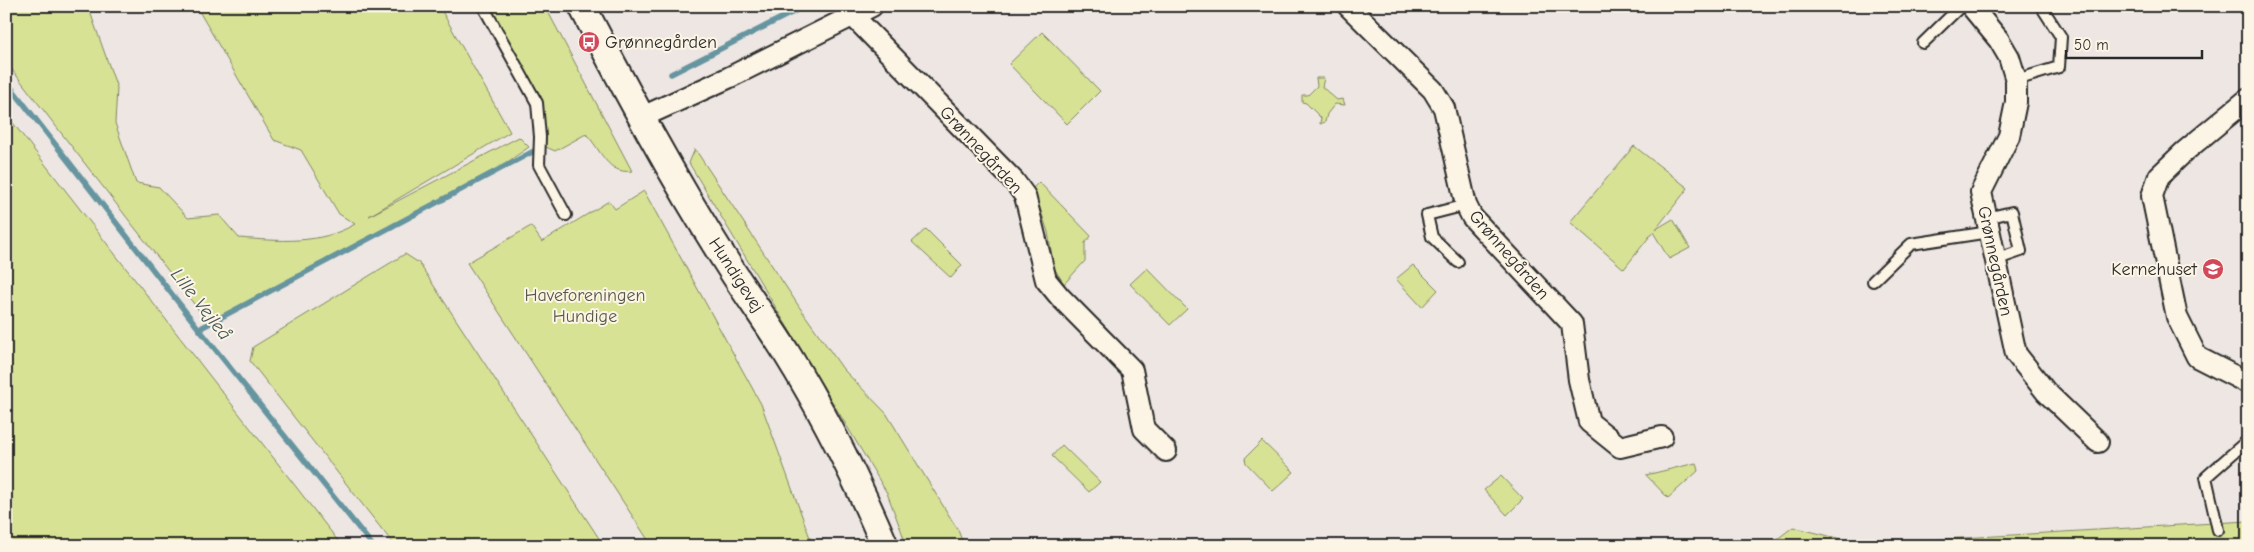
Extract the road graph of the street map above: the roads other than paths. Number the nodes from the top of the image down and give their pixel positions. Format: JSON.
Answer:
{"nodes":[{"id":1,"x":483,"y":6,"type":"edge"},
{"id":2,"x":582,"y":6,"type":"edge"},
{"id":3,"x":872,"y":6,"type":"edge"},
{"id":4,"x":1348,"y":6,"type":"edge"},
{"id":5,"x":1961,"y":6,"type":"edge"},
{"id":6,"x":1972,"y":6,"type":"edge"},
{"id":7,"x":2041,"y":6,"type":"edge"},
{"id":8,"x":853,"y":16,"type":"junction"},
{"id":9,"x":1922,"y":43,"type":"dead end"},
{"id":10,"x":2016,"y":80,"type":"junction"},
{"id":11,"x":2248,"y":99,"type":"edge"},
{"id":12,"x":642,"y":117,"type":"junction"},
{"id":13,"x":1466,"y":205,"type":"junction"},
{"id":14,"x":566,"y":215,"type":"dead end"},
{"id":15,"x":1988,"y":225,"type":"junction"},
{"id":16,"x":1995,"y":260,"type":"junction"},
{"id":17,"x":1458,"y":262,"type":"dead end"},
{"id":18,"x":1873,"y":282,"type":"dead end"},
{"id":19,"x":2248,"y":383,"type":"edge"},
{"id":20,"x":1662,"y":437,"type":"dead end"},
{"id":21,"x":2248,"y":440,"type":"edge"},
{"id":22,"x":2098,"y":442,"type":"dead end"},
{"id":23,"x":1166,"y":451,"type":"dead end"},
{"id":24,"x":2218,"y":530,"type":"dead end"},
{"id":25,"x":885,"y":546,"type":"edge"}],
"edges":[{"from":1,"to":14,"type":"lane"},
{"from":2,"to":12,"type":"street","name":"Hundigevej"},
{"from":3,"to":8,"type":"street"},
{"from":4,"to":13,"type":"street","name":"Grønnegården"},
{"from":5,"to":9,"type":"lane"},
{"from":6,"to":10,"type":"street","name":"Grønnegården"},
{"from":7,"to":10,"type":"lane"},
{"from":8,"to":12,"type":"street"},
{"from":8,"to":23,"type":"street","name":"Grønnegården"},
{"from":10,"to":15,"type":"street","name":"Grønnegården"},
{"from":11,"to":19,"type":"street"},
{"from":12,"to":25,"type":"street","name":"Hundigevej"},
{"from":13,"to":17,"type":"lane"},
{"from":13,"to":20,"type":"street","name":"Grønnegården"},
{"from":15,"to":16,"type":"street","name":"Grønnegården"},
{"from":15,"to":16,"type":"lane"},
{"from":15,"to":18,"type":"lane"},
{"from":16,"to":22,"type":"street","name":"Grønnegården"},
{"from":21,"to":24,"type":"lane"}]}
